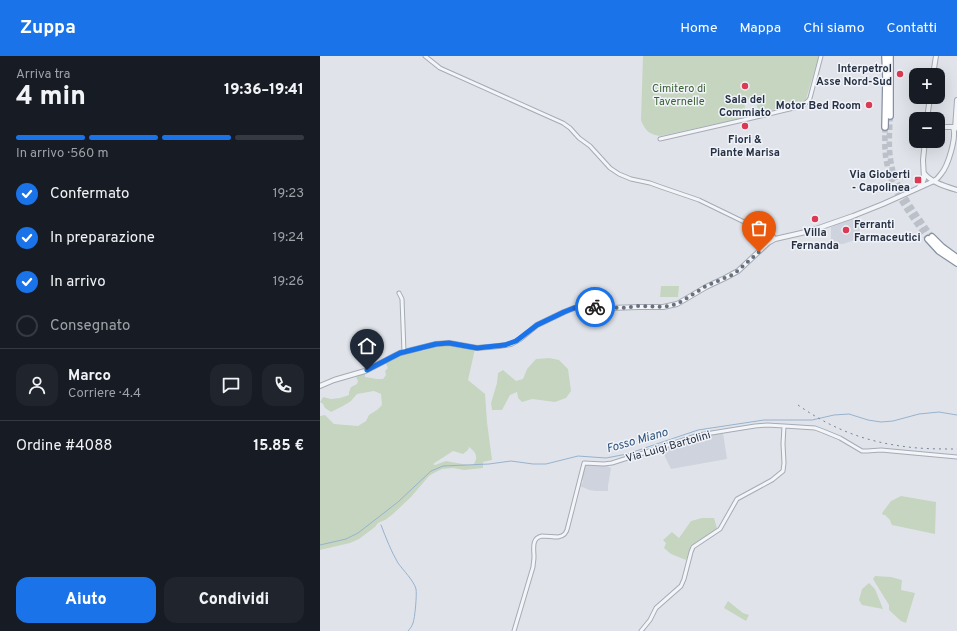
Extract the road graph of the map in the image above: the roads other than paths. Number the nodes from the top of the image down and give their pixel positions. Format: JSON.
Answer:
{"nodes":[{"id":1,"x":425,"y":56,"type":"edge"},
{"id":2,"x":821,"y":56,"type":"edge"},
{"id":3,"x":881,"y":56,"type":"edge"},
{"id":4,"x":885,"y":56,"type":"edge"},
{"id":5,"x":936,"y":56,"type":"edge"},
{"id":6,"x":891,"y":58,"type":"edge"},
{"id":7,"x":934,"y":68,"type":"edge"},
{"id":8,"x":886,"y":72,"type":"junction"},
{"id":9,"x":957,"y":100,"type":"edge"},
{"id":10,"x":890,"y":116,"type":"tunnel mouth"},
{"id":11,"x":885,"y":127,"type":"tunnel mouth"},
{"id":12,"x":945,"y":127,"type":"edge"},
{"id":13,"x":952,"y":129,"type":"junction"},
{"id":14,"x":660,"y":139,"type":"dead end"},
{"id":15,"x":924,"y":148,"type":"edge"},
{"id":16,"x":924,"y":173,"type":"junction"},
{"id":17,"x":934,"y":181,"type":"junction"},
{"id":18,"x":917,"y":189,"type":"junction"},
{"id":19,"x":957,"y":190,"type":"edge"},
{"id":20,"x":775,"y":239,"type":"junction"},
{"id":21,"x":957,"y":258,"type":"edge"},
{"id":22,"x":957,"y":263,"type":"edge"},
{"id":23,"x":399,"y":293,"type":"dead end"},
{"id":24,"x":404,"y":352,"type":"junction"},
{"id":25,"x":320,"y":386,"type":"edge"},
{"id":26,"x":784,"y":426,"type":"junction"},
{"id":27,"x":957,"y":457,"type":"edge"},
{"id":28,"x":514,"y":631,"type":"edge"},
{"id":29,"x":641,"y":631,"type":"edge"}],
"edges":[{"from":1,"to":20,"type":"street"},
{"from":2,"to":14,"type":"street"},
{"from":3,"to":8,"type":"highway"},
{"from":4,"to":8,"type":"highway"},
{"from":5,"to":7,"type":"street"},
{"from":6,"to":10,"type":"highway"},
{"from":8,"to":11,"type":"highway"},
{"from":9,"to":13,"type":"street"},
{"from":12,"to":13,"type":"street"},
{"from":13,"to":17,"type":"street"},
{"from":15,"to":16,"type":"street"},
{"from":16,"to":17,"type":"street"},
{"from":16,"to":18,"type":"street"},
{"from":17,"to":18,"type":"street"},
{"from":17,"to":19,"type":"street"},
{"from":18,"to":20,"type":"street"},
{"from":20,"to":24,"type":"street"},
{"from":21,"to":22,"type":"highway"},
{"from":23,"to":24,"type":"street"},
{"from":24,"to":25,"type":"street"},
{"from":26,"to":27,"type":"street"},
{"from":26,"to":28,"type":"street","name":"Via Luigi Bartolini"},
{"from":26,"to":29,"type":"street"}]}
